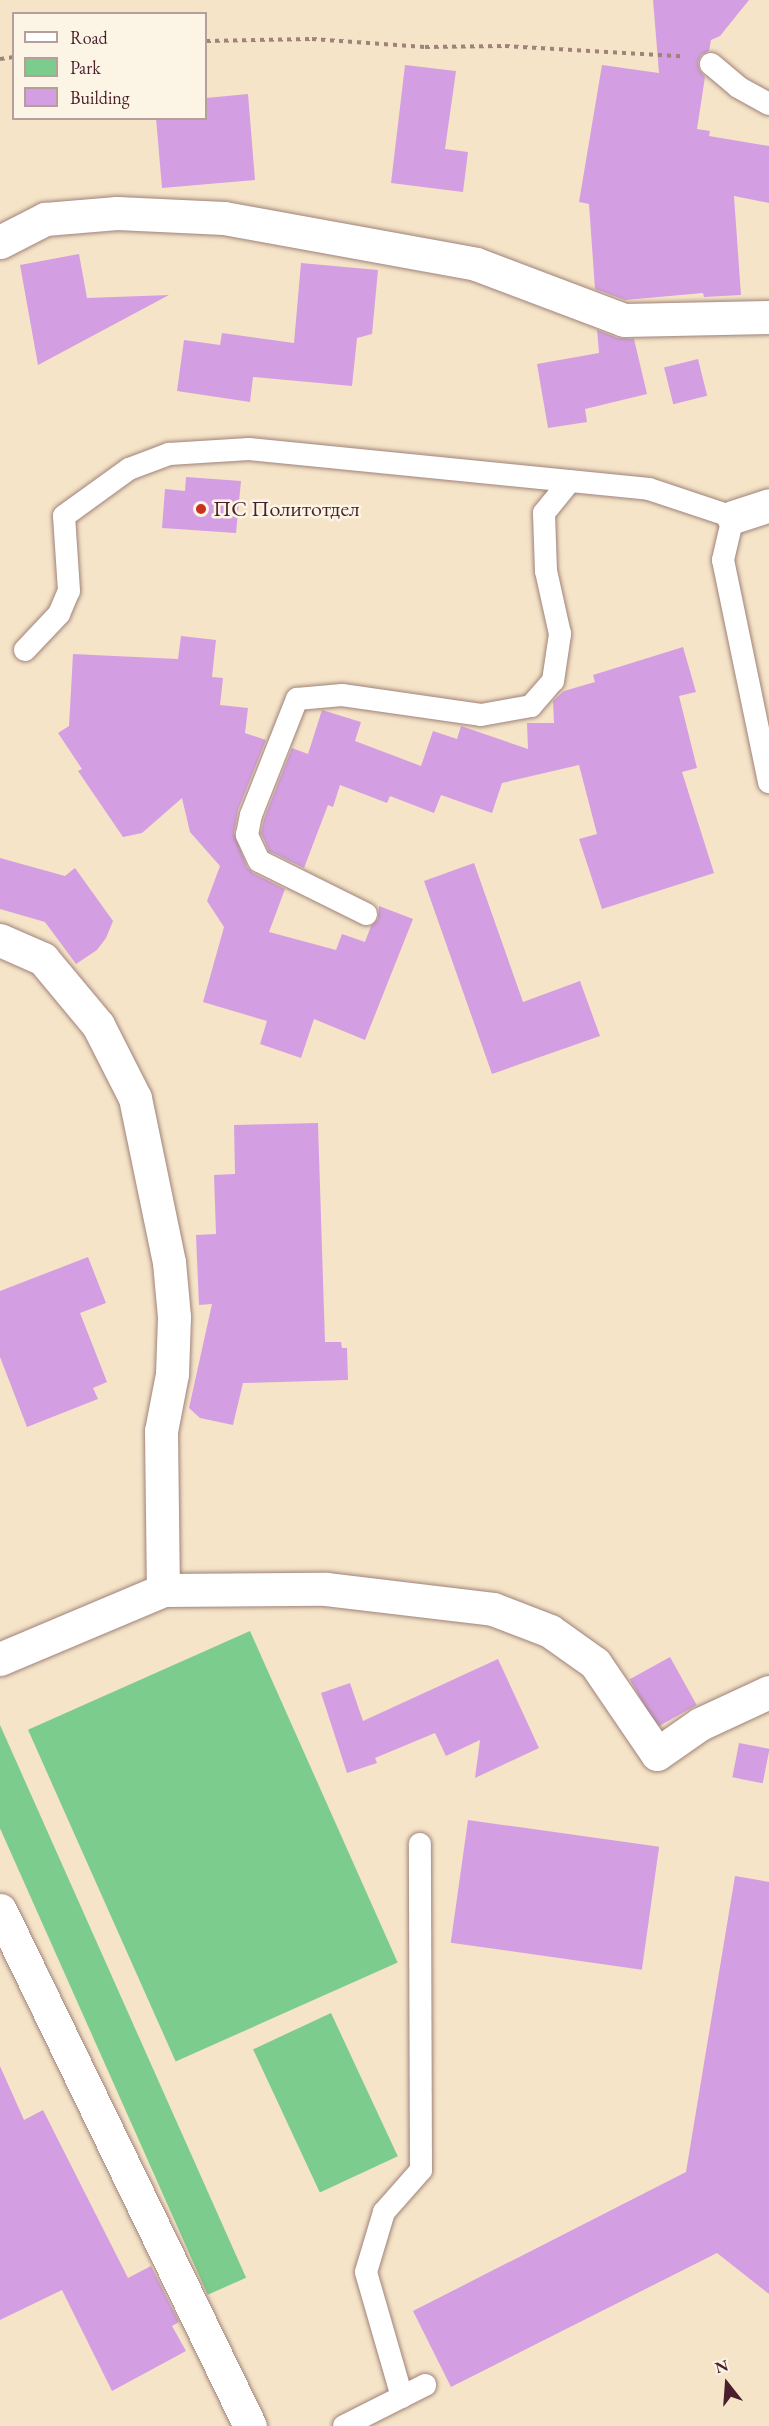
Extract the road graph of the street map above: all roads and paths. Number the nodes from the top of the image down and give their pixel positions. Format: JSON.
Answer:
{"nodes":[{"id":1,"x":207,"y":41,"type":"edge"},
{"id":2,"x":711,"y":64,"type":"joint"},
{"id":3,"x":769,"y":104,"type":"edge"},
{"id":4,"x":0,"y":242,"type":"edge"},
{"id":5,"x":769,"y":317,"type":"edge"},
{"id":6,"x":570,"y":481,"type":"junction"},
{"id":7,"x":769,"y":505,"type":"edge"},
{"id":8,"x":733,"y":517,"type":"junction"},
{"id":9,"x":25,"y":650,"type":"dead end"},
{"id":10,"x":769,"y":782,"type":"edge"},
{"id":11,"x":366,"y":914,"type":"dead end"},
{"id":12,"x":0,"y":940,"type":"edge"},
{"id":13,"x":163,"y":1590,"type":"junction"},
{"id":14,"x":0,"y":1659,"type":"edge"},
{"id":15,"x":769,"y":1692,"type":"edge"},
{"id":16,"x":420,"y":1844,"type":"dead end"},
{"id":17,"x":0,"y":1910,"type":"edge"},
{"id":18,"x":425,"y":2385,"type":"dead end"},
{"id":19,"x":402,"y":2397,"type":"junction"},
{"id":20,"x":250,"y":2426,"type":"edge"},
{"id":21,"x":344,"y":2426,"type":"edge"}],
"edges":[{"from":1,"to":2,"type":"path"},
{"from":2,"to":3,"type":"lane"},
{"from":4,"to":5,"type":"street"},
{"from":6,"to":8,"type":"lane"},
{"from":6,"to":9,"type":"lane"},
{"from":6,"to":11,"type":"lane"},
{"from":7,"to":8,"type":"street"},
{"from":8,"to":10,"type":"lane"},
{"from":12,"to":13,"type":"street"},
{"from":13,"to":14,"type":"street"},
{"from":13,"to":15,"type":"street"},
{"from":16,"to":19,"type":"lane"},
{"from":17,"to":20,"type":"street"},
{"from":18,"to":19,"type":"lane"},
{"from":19,"to":21,"type":"lane"}]}
